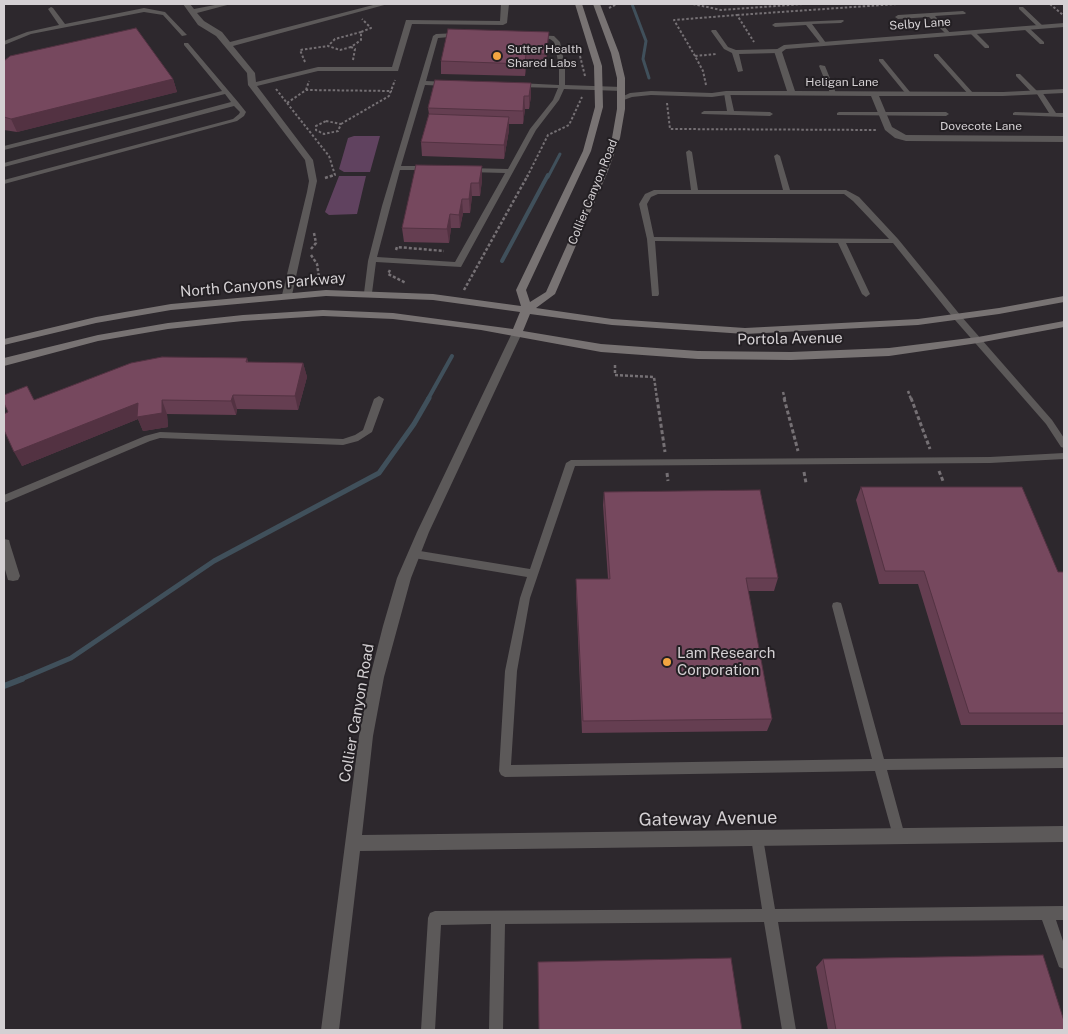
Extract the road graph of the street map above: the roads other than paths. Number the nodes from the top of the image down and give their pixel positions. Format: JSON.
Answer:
{"nodes":[{"id":1,"x":186,"y":4,"type":"edge"},
{"id":2,"x":228,"y":4,"type":"edge"},
{"id":3,"x":384,"y":4,"type":"edge"},
{"id":4,"x":504,"y":4,"type":"edge"},
{"id":5,"x":578,"y":4,"type":"edge"},
{"id":6,"x":596,"y":4,"type":"edge"},
{"id":7,"x":1021,"y":8,"type":"dead end"},
{"id":8,"x":51,"y":10,"type":"dead end"},
{"id":9,"x":192,"y":12,"type":"junction"},
{"id":10,"x":963,"y":12,"type":"dead end"},
{"id":11,"x":931,"y":15,"type":"junction"},
{"id":12,"x":898,"y":17,"type":"dead end"},
{"id":13,"x":841,"y":21,"type":"dead end"},
{"id":14,"x":808,"y":23,"type":"junction"},
{"id":15,"x":63,"y":26,"type":"junction"},
{"id":16,"x":775,"y":26,"type":"dead end"},
{"id":17,"x":1063,"y":26,"type":"edge"},
{"id":18,"x":1041,"y":27,"type":"junction"},
{"id":19,"x":1026,"y":28,"type":"junction"},
{"id":20,"x":714,"y":31,"type":"dead end"},
{"id":21,"x":972,"y":32,"type":"junction"},
{"id":22,"x":948,"y":34,"type":"junction"},
{"id":23,"x":184,"y":35,"type":"dead end"},
{"id":24,"x":466,"y":35,"type":"edge"},
{"id":25,"x":523,"y":36,"type":"edge"},
{"id":26,"x":4,"y":43,"type":"edge"},
{"id":27,"x":823,"y":43,"type":"junction"},
{"id":28,"x":1042,"y":43,"type":"dead end"},
{"id":29,"x":186,"y":44,"type":"dead end"},
{"id":30,"x":228,"y":45,"type":"junction"},
{"id":31,"x":987,"y":47,"type":"dead end"},
{"id":32,"x":778,"y":51,"type":"junction"},
{"id":33,"x":736,"y":52,"type":"junction"},
{"id":34,"x":936,"y":55,"type":"dead end"},
{"id":35,"x":881,"y":60,"type":"dead end"},
{"id":36,"x":822,"y":66,"type":"dead end"},
{"id":37,"x":740,"y":71,"type":"dead end"},
{"id":38,"x":1018,"y":75,"type":"dead end"},
{"id":39,"x":422,"y":83,"type":"junction"},
{"id":40,"x":459,"y":84,"type":"edge"},
{"id":41,"x":252,"y":85,"type":"junction"},
{"id":42,"x":506,"y":85,"type":"edge"},
{"id":43,"x":562,"y":86,"type":"junction"},
{"id":44,"x":600,"y":88,"type":"junction"},
{"id":45,"x":1064,"y":90,"type":"edge"},
{"id":46,"x":226,"y":92,"type":"junction"},
{"id":47,"x":726,"y":93,"type":"junction"},
{"id":48,"x":792,"y":93,"type":"junction"},
{"id":49,"x":833,"y":93,"type":"junction"},
{"id":50,"x":874,"y":93,"type":"junction"},
{"id":51,"x":908,"y":93,"type":"junction"},
{"id":52,"x":1038,"y":93,"type":"junction"},
{"id":53,"x":622,"y":94,"type":"junction"},
{"id":54,"x":970,"y":94,"type":"junction"},
{"id":55,"x":236,"y":104,"type":"junction"},
{"id":56,"x":704,"y":113,"type":"dead end"},
{"id":57,"x":731,"y":113,"type":"junction"},
{"id":58,"x":770,"y":114,"type":"dead end"},
{"id":59,"x":839,"y":114,"type":"dead end"},
{"id":60,"x":882,"y":114,"type":"junction"},
{"id":61,"x":946,"y":114,"type":"dead end"},
{"id":62,"x":1016,"y":114,"type":"dead end"},
{"id":63,"x":1054,"y":115,"type":"junction"},
{"id":64,"x":1064,"y":115,"type":"edge"},
{"id":65,"x":48,"y":136,"type":"junction"},
{"id":66,"x":1064,"y":139,"type":"edge"},
{"id":67,"x":4,"y":148,"type":"edge"},
{"id":68,"x":56,"y":151,"type":"junction"},
{"id":69,"x":689,"y":152,"type":"dead end"},
{"id":70,"x":777,"y":156,"type":"dead end"},
{"id":71,"x":4,"y":165,"type":"edge"},
{"id":72,"x":64,"y":166,"type":"junction"},
{"id":73,"x":397,"y":168,"type":"junction"},
{"id":74,"x":435,"y":169,"type":"edge"},
{"id":75,"x":463,"y":170,"type":"edge"},
{"id":76,"x":510,"y":171,"type":"junction"},
{"id":77,"x":4,"y":182,"type":"edge"},
{"id":78,"x":695,"y":192,"type":"junction"},
{"id":79,"x":788,"y":192,"type":"junction"},
{"id":80,"x":651,"y":239,"type":"junction"},
{"id":81,"x":841,"y":240,"type":"junction"},
{"id":82,"x":895,"y":241,"type":"junction"},
{"id":83,"x":373,"y":258,"type":"junction"},
{"id":84,"x":368,"y":293,"type":"junction"},
{"id":85,"x":655,"y":294,"type":"dead end"},
{"id":86,"x":866,"y":294,"type":"dead end"},
{"id":87,"x":287,"y":295,"type":"junction"},
{"id":88,"x":1064,"y":298,"type":"edge"},
{"id":89,"x":527,"y":309,"type":"junction"},
{"id":90,"x":958,"y":318,"type":"junction"},
{"id":91,"x":1064,"y":324,"type":"edge"},
{"id":92,"x":516,"y":333,"type":"junction"},
{"id":93,"x":978,"y":340,"type":"junction"},
{"id":94,"x":4,"y":342,"type":"edge"},
{"id":95,"x":4,"y":362,"type":"edge"},
{"id":96,"x":379,"y":399,"type":"dead end"},
{"id":97,"x":1064,"y":444,"type":"edge"},
{"id":98,"x":1064,"y":456,"type":"edge"},
{"id":99,"x":4,"y":499,"type":"edge"},
{"id":100,"x":4,"y":544,"type":"edge"},
{"id":101,"x":414,"y":554,"type":"junction"},
{"id":102,"x":532,"y":574,"type":"junction"},
{"id":103,"x":8,"y":578,"type":"edge"},
{"id":104,"x":837,"y":606,"type":"dead end"},
{"id":105,"x":1064,"y":762,"type":"edge"},
{"id":106,"x":879,"y":764,"type":"junction"},
{"id":107,"x":1064,"y":834,"type":"edge"},
{"id":108,"x":899,"y":836,"type":"junction"},
{"id":109,"x":758,"y":838,"type":"junction"},
{"id":110,"x":352,"y":843,"type":"junction"},
{"id":111,"x":1047,"y":914,"type":"junction"},
{"id":112,"x":1064,"y":914,"type":"edge"},
{"id":113,"x":770,"y":916,"type":"junction"},
{"id":114,"x":498,"y":918,"type":"junction"},
{"id":115,"x":1064,"y":962,"type":"edge"},
{"id":116,"x":330,"y":1030,"type":"edge"},
{"id":117,"x":428,"y":1030,"type":"edge"},
{"id":118,"x":496,"y":1030,"type":"edge"},
{"id":119,"x":789,"y":1030,"type":"edge"}],
"edges":[{"from":1,"to":9,"type":"street"},
{"from":2,"to":9,"type":"street"},
{"from":3,"to":30,"type":"street"},
{"from":4,"to":41,"type":"street"},
{"from":5,"to":44,"type":"main road","name":"Collier Canyon Road"},
{"from":6,"to":53,"type":"main road","name":"Collier Canyon Road"},
{"from":7,"to":18,"type":"lane"},
{"from":8,"to":15,"type":"lane"},
{"from":9,"to":30,"type":"street"},
{"from":10,"to":11,"type":"lane"},
{"from":11,"to":12,"type":"lane"},
{"from":11,"to":22,"type":"lane"},
{"from":13,"to":14,"type":"lane"},
{"from":14,"to":16,"type":"lane"},
{"from":14,"to":27,"type":"lane"},
{"from":15,"to":23,"type":"lane"},
{"from":15,"to":26,"type":"lane"},
{"from":17,"to":18,"type":"street","name":"Selby Lane"},
{"from":18,"to":19,"type":"street","name":"Selby Lane"},
{"from":19,"to":21,"type":"street","name":"Selby Lane"},
{"from":19,"to":28,"type":"lane"},
{"from":20,"to":33,"type":"lane"},
{"from":21,"to":22,"type":"street","name":"Selby Lane"},
{"from":21,"to":31,"type":"lane"},
{"from":22,"to":27,"type":"street","name":"Selby Lane"},
{"from":24,"to":39,"type":"lane"},
{"from":25,"to":43,"type":"lane"},
{"from":27,"to":32,"type":"street","name":"Selby Lane"},
{"from":29,"to":46,"type":"lane"},
{"from":30,"to":41,"type":"street"},
{"from":32,"to":33,"type":"lane"},
{"from":32,"to":48,"type":"street"},
{"from":33,"to":37,"type":"lane"},
{"from":34,"to":54,"type":"lane"},
{"from":35,"to":51,"type":"lane"},
{"from":36,"to":49,"type":"lane"},
{"from":38,"to":52,"type":"lane"},
{"from":39,"to":40,"type":"lane"},
{"from":39,"to":73,"type":"lane"},
{"from":41,"to":87,"type":"street"},
{"from":42,"to":43,"type":"lane"},
{"from":43,"to":44,"type":"lane"},
{"from":43,"to":76,"type":"lane"},
{"from":44,"to":53,"type":"lane"},
{"from":44,"to":89,"type":"main road","name":"Collier Canyon Road"},
{"from":45,"to":52,"type":"street","name":"Heligan Lane"},
{"from":46,"to":55,"type":"lane"},
{"from":46,"to":65,"type":"lane"},
{"from":47,"to":48,"type":"street","name":"Heligan Lane"},
{"from":47,"to":53,"type":"street","name":"Heligan Lane"},
{"from":47,"to":57,"type":"lane"},
{"from":48,"to":49,"type":"street","name":"Heligan Lane"},
{"from":49,"to":50,"type":"street","name":"Heligan Lane"},
{"from":50,"to":51,"type":"street","name":"Heligan Lane"},
{"from":50,"to":60,"type":"street"},
{"from":51,"to":54,"type":"street","name":"Heligan Lane"},
{"from":52,"to":54,"type":"street","name":"Heligan Lane"},
{"from":52,"to":63,"type":"lane"},
{"from":53,"to":89,"type":"main road","name":"Collier Canyon Road"},
{"from":55,"to":68,"type":"lane"},
{"from":55,"to":72,"type":"lane"},
{"from":56,"to":57,"type":"lane"},
{"from":57,"to":58,"type":"lane"},
{"from":59,"to":60,"type":"lane"},
{"from":60,"to":61,"type":"lane"},
{"from":60,"to":66,"type":"street","name":"Dovecote Lane"},
{"from":62,"to":63,"type":"lane"},
{"from":63,"to":64,"type":"lane"},
{"from":65,"to":67,"type":"lane"},
{"from":65,"to":68,"type":"lane"},
{"from":68,"to":71,"type":"lane"},
{"from":68,"to":72,"type":"lane"},
{"from":69,"to":78,"type":"lane"},
{"from":70,"to":79,"type":"lane"},
{"from":72,"to":77,"type":"lane"},
{"from":73,"to":74,"type":"lane"},
{"from":73,"to":83,"type":"lane"},
{"from":75,"to":76,"type":"lane"},
{"from":76,"to":83,"type":"lane"},
{"from":78,"to":79,"type":"lane"},
{"from":78,"to":80,"type":"lane"},
{"from":79,"to":82,"type":"lane"},
{"from":80,"to":81,"type":"lane"},
{"from":80,"to":85,"type":"lane"},
{"from":81,"to":82,"type":"lane"},
{"from":81,"to":86,"type":"lane"},
{"from":82,"to":90,"type":"lane"},
{"from":83,"to":84,"type":"lane"},
{"from":84,"to":87,"type":"main road","name":"North Canyons Parkway"},
{"from":84,"to":89,"type":"main road","name":"North Canyons Parkway"},
{"from":87,"to":94,"type":"main road","name":"North Canyons Parkway"},
{"from":88,"to":90,"type":"main road","name":"Portola Avenue"},
{"from":89,"to":90,"type":"main road","name":"Portola Avenue"},
{"from":89,"to":92,"type":"main road","name":"Collier Canyon Road"},
{"from":90,"to":93,"type":"lane"},
{"from":91,"to":93,"type":"main road","name":"Portola Avenue"},
{"from":92,"to":93,"type":"main road","name":"Portola Avenue"},
{"from":92,"to":95,"type":"main road","name":"North Canyons Parkway"},
{"from":92,"to":101,"type":"street","name":"Collier Canyon Road"},
{"from":93,"to":97,"type":"lane"},
{"from":96,"to":99,"type":"lane"},
{"from":98,"to":102,"type":"lane"},
{"from":100,"to":103,"type":"street"},
{"from":101,"to":102,"type":"lane"},
{"from":101,"to":110,"type":"street","name":"Collier Canyon Road"},
{"from":102,"to":106,"type":"lane"},
{"from":104,"to":106,"type":"lane"},
{"from":105,"to":106,"type":"lane"},
{"from":106,"to":108,"type":"lane"},
{"from":107,"to":108,"type":"street","name":"Gateway Avenue"},
{"from":108,"to":109,"type":"street","name":"Gateway Avenue"},
{"from":109,"to":110,"type":"street","name":"Gateway Avenue"},
{"from":109,"to":113,"type":"lane"},
{"from":110,"to":116,"type":"street","name":"Collier Canyon Road"},
{"from":111,"to":112,"type":"lane"},
{"from":111,"to":113,"type":"lane"},
{"from":111,"to":115,"type":"lane"},
{"from":113,"to":114,"type":"lane"},
{"from":113,"to":119,"type":"lane"},
{"from":114,"to":117,"type":"lane"},
{"from":114,"to":118,"type":"lane"}]}
